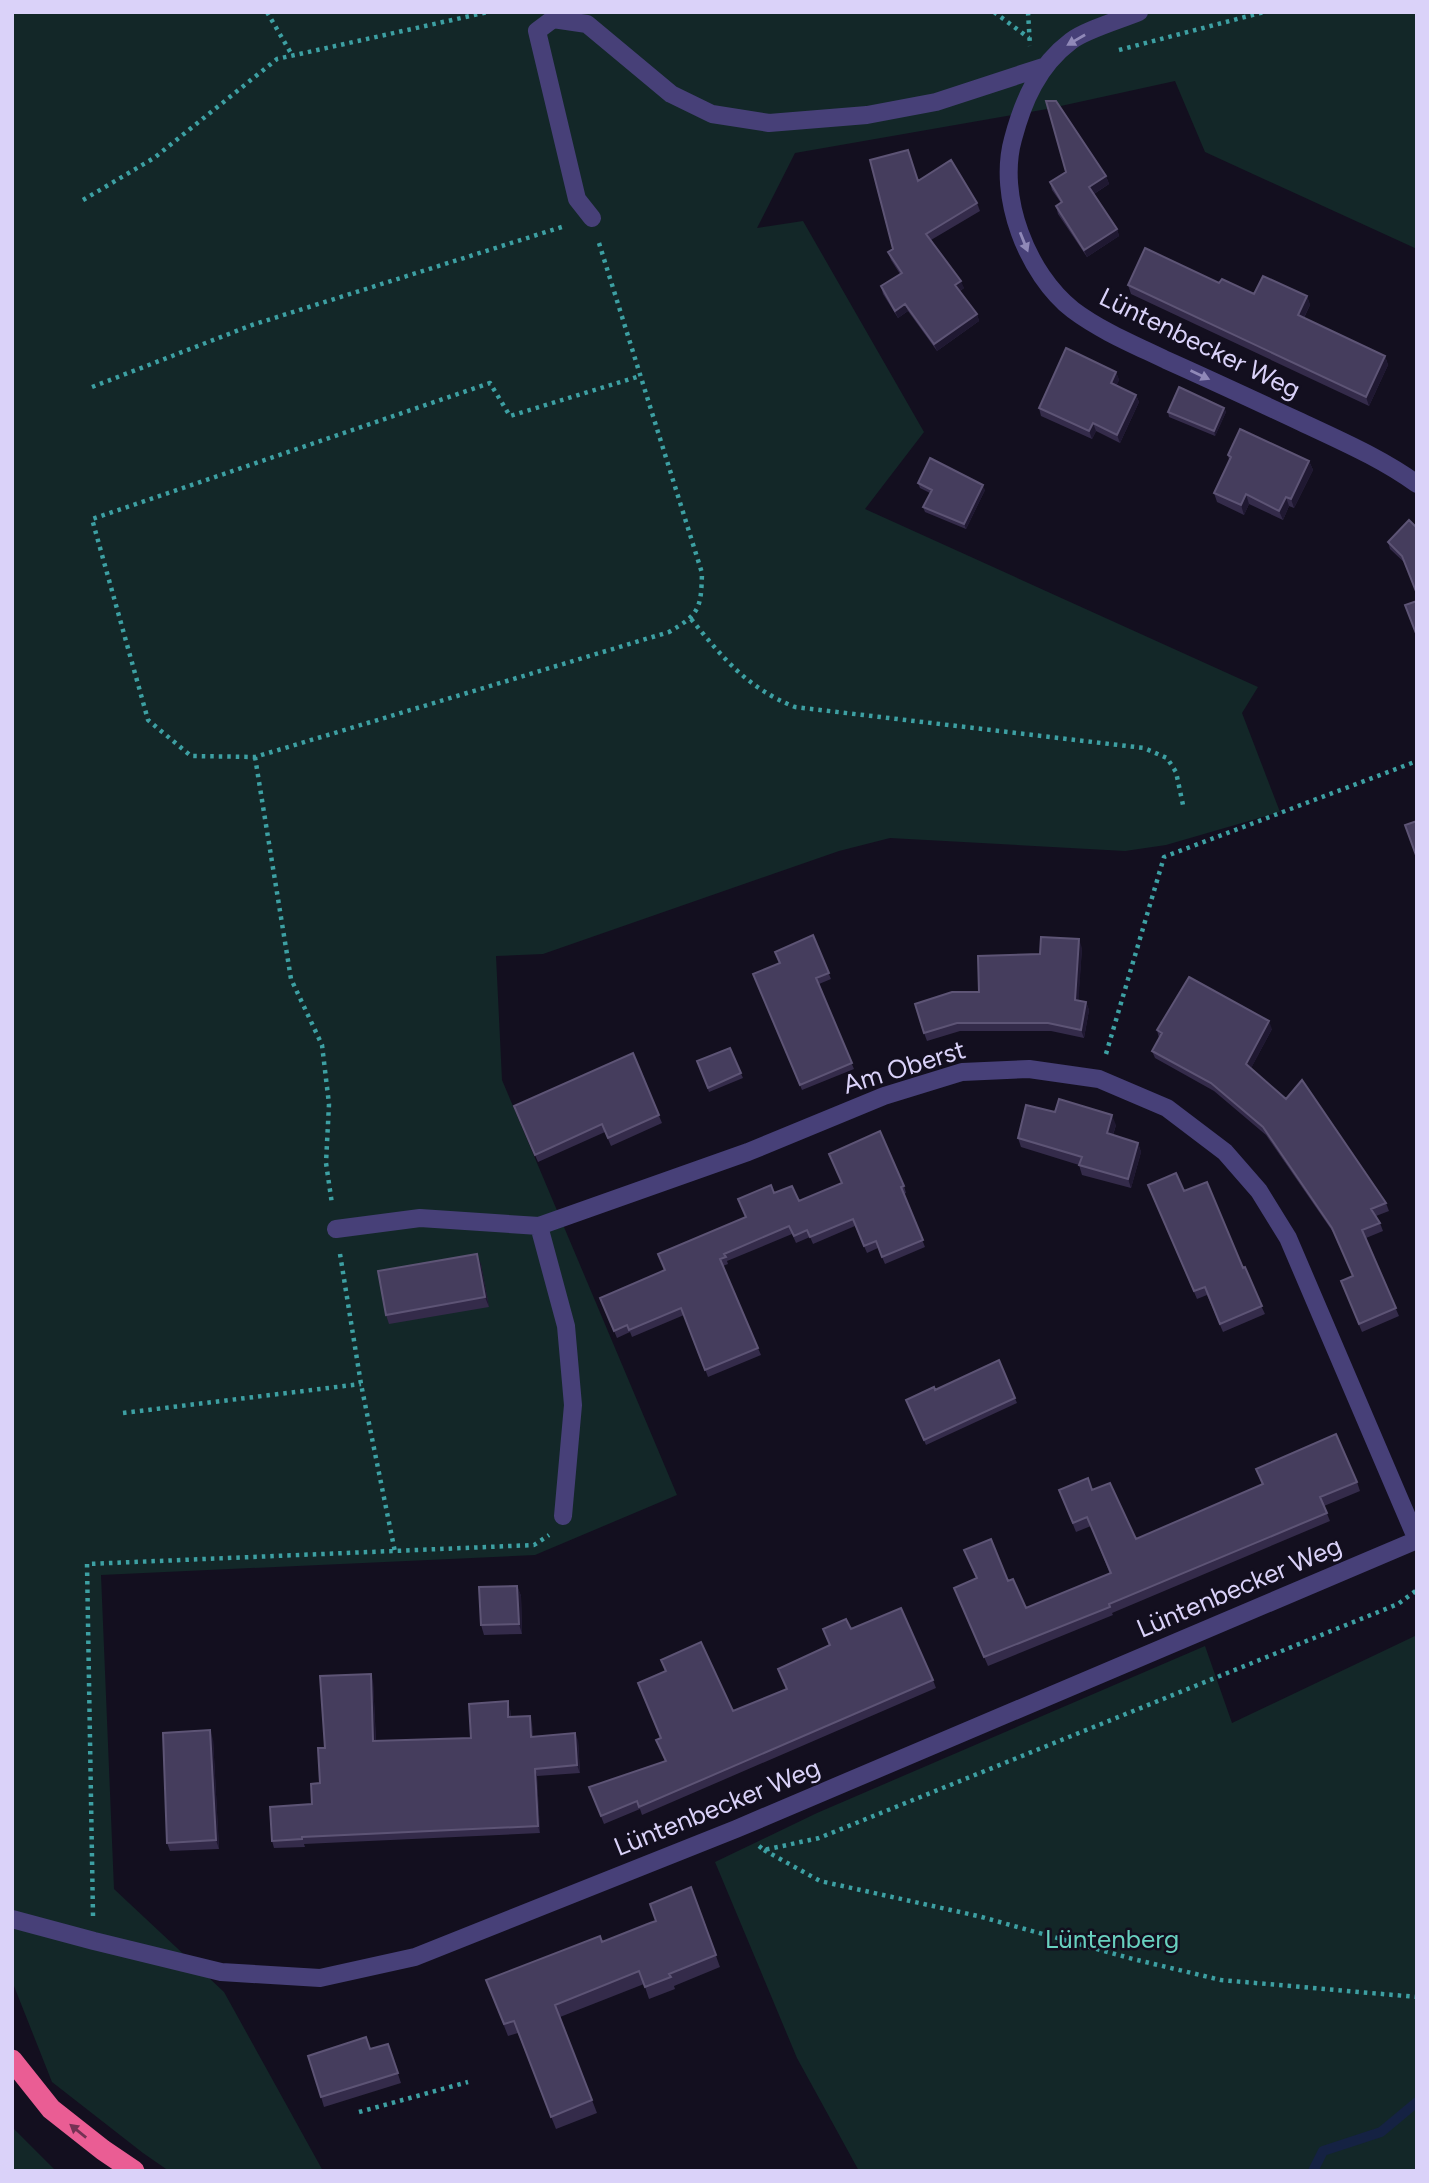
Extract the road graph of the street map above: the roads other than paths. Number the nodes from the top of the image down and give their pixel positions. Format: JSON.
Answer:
{"nodes":[{"id":1,"x":1139,"y":12,"type":"edge"},
{"id":2,"x":1043,"y":67,"type":"junction"},
{"id":3,"x":592,"y":218,"type":"road end"},
{"id":4,"x":1417,"y":484,"type":"edge"},
{"id":5,"x":539,"y":1226,"type":"junction"},
{"id":6,"x":336,"y":1229,"type":"road end"},
{"id":7,"x":562,"y":1516,"type":"dead end"},
{"id":8,"x":1417,"y":1540,"type":"edge"},
{"id":9,"x":12,"y":1919,"type":"edge"},
{"id":10,"x":12,"y":2060,"type":"edge"},
{"id":11,"x":134,"y":2171,"type":"edge"}],
"edges":[{"from":1,"to":2,"type":"street","name":"Lüntenbecker Weg","one_way":true},
{"from":2,"to":3,"type":"street"},
{"from":2,"to":4,"type":"street","name":"Lüntenbecker Weg","one_way":true},
{"from":5,"to":6,"type":"street"},
{"from":5,"to":7,"type":"street"},
{"from":5,"to":8,"type":"street","name":"Am Oberst"},
{"from":8,"to":9,"type":"street","name":"Lüntenbecker Weg"},
{"from":11,"to":10,"type":"highway","one_way":true}]}
